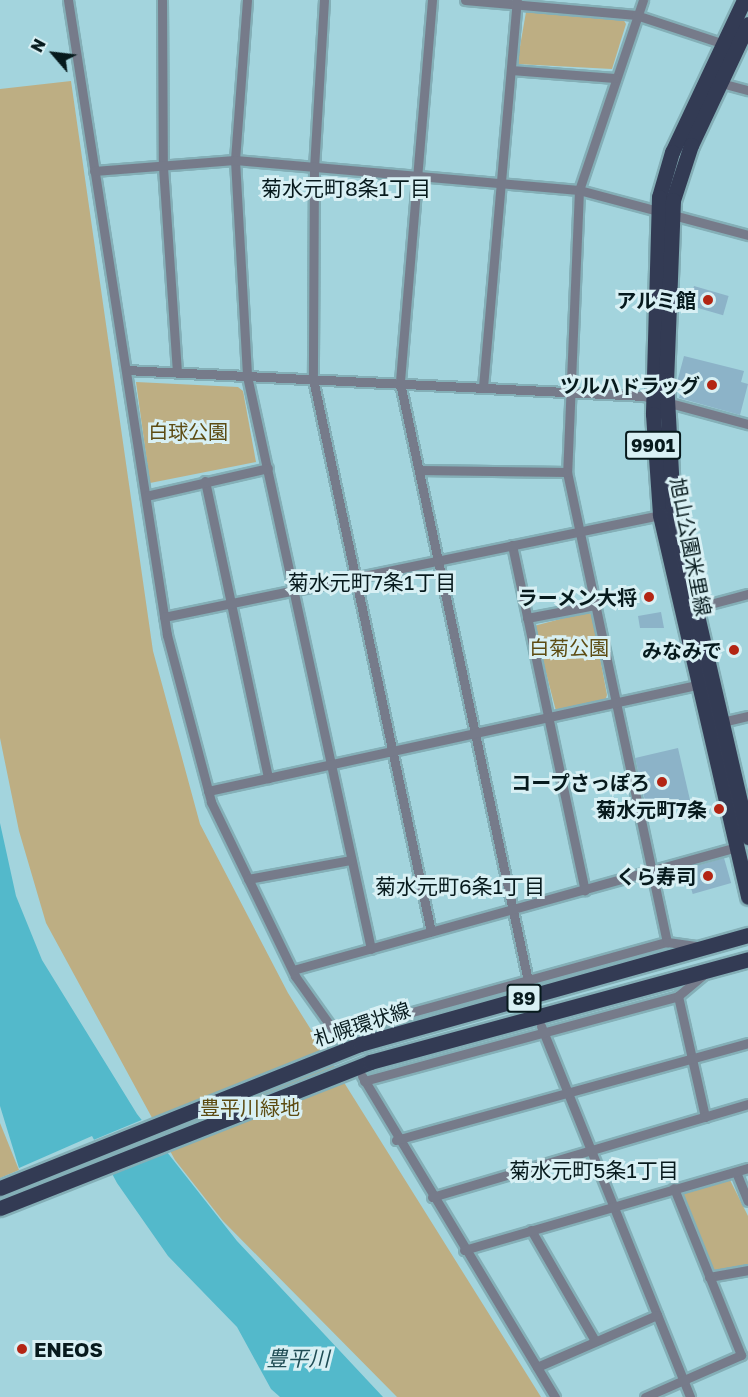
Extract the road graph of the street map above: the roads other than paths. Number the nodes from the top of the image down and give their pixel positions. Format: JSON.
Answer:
{"nodes":[{"id":1,"x":68,"y":0,"type":"edge"},
{"id":2,"x":162,"y":0,"type":"edge"},
{"id":3,"x":247,"y":0,"type":"edge"},
{"id":4,"x":324,"y":0,"type":"edge"},
{"id":5,"x":432,"y":0,"type":"edge"},
{"id":6,"x":465,"y":0,"type":"edge"},
{"id":7,"x":643,"y":0,"type":"edge"},
{"id":8,"x":744,"y":0,"type":"edge"},
{"id":9,"x":517,"y":2,"type":"edge"},
{"id":10,"x":586,"y":5,"type":"edge"},
{"id":11,"x":636,"y":15,"type":"junction"},
{"id":12,"x":748,"y":24,"type":"edge"},
{"id":13,"x":730,"y":47,"type":"junction"},
{"id":14,"x":511,"y":70,"type":"junction"},
{"id":15,"x":615,"y":78,"type":"junction"},
{"id":16,"x":720,"y":83,"type":"junction"},
{"id":17,"x":748,"y":90,"type":"edge"},
{"id":18,"x":235,"y":160,"type":"junction"},
{"id":19,"x":163,"y":166,"type":"junction"},
{"id":20,"x":314,"y":167,"type":"junction"},
{"id":21,"x":94,"y":171,"type":"junction"},
{"id":22,"x":417,"y":176,"type":"junction"},
{"id":23,"x":501,"y":183,"type":"junction"},
{"id":24,"x":579,"y":189,"type":"junction"},
{"id":25,"x":664,"y":213,"type":"junction"},
{"id":26,"x":748,"y":236,"type":"edge"},
{"id":27,"x":126,"y":370,"type":"junction"},
{"id":28,"x":177,"y":372,"type":"junction"},
{"id":29,"x":247,"y":376,"type":"junction"},
{"id":30,"x":313,"y":379,"type":"junction"},
{"id":31,"x":400,"y":383,"type":"junction"},
{"id":32,"x":483,"y":387,"type":"junction"},
{"id":33,"x":571,"y":392,"type":"junction"},
{"id":34,"x":660,"y":401,"type":"junction"},
{"id":35,"x":748,"y":424,"type":"edge"},
{"id":36,"x":268,"y":468,"type":"junction"},
{"id":37,"x":419,"y":470,"type":"junction"},
{"id":38,"x":567,"y":472,"type":"junction"},
{"id":39,"x":205,"y":481,"type":"junction"},
{"id":40,"x":146,"y":496,"type":"junction"},
{"id":41,"x":660,"y":514,"type":"junction"},
{"id":42,"x":580,"y":531,"type":"junction"},
{"id":43,"x":512,"y":545,"type":"junction"},
{"id":44,"x":438,"y":561,"type":"junction"},
{"id":45,"x":354,"y":578,"type":"junction"},
{"id":46,"x":294,"y":590,"type":"junction"},
{"id":47,"x":748,"y":594,"type":"edge"},
{"id":48,"x":232,"y":605,"type":"junction"},
{"id":49,"x":595,"y":605,"type":"junction"},
{"id":50,"x":695,"y":608,"type":"junction"},
{"id":51,"x":164,"y":617,"type":"junction"},
{"id":52,"x":527,"y":618,"type":"junction"},
{"id":53,"x":706,"y":683,"type":"junction"},
{"id":54,"x":616,"y":704,"type":"junction"},
{"id":55,"x":748,"y":716,"type":"edge"},
{"id":56,"x":548,"y":718,"type":"junction"},
{"id":57,"x":722,"y":722,"type":"junction"},
{"id":58,"x":475,"y":734,"type":"junction"},
{"id":59,"x":393,"y":752,"type":"junction"},
{"id":60,"x":332,"y":764,"type":"junction"},
{"id":61,"x":268,"y":778,"type":"junction"},
{"id":62,"x":208,"y":791,"type":"junction"},
{"id":63,"x":746,"y":817,"type":"edge"},
{"id":64,"x":743,"y":842,"type":"edge"},
{"id":65,"x":351,"y":860,"type":"junction"},
{"id":66,"x":652,"y":871,"type":"junction"},
{"id":67,"x":248,"y":879,"type":"junction"},
{"id":68,"x":585,"y":890,"type":"junction"},
{"id":69,"x":748,"y":897,"type":"edge"},
{"id":70,"x":512,"y":910,"type":"junction"},
{"id":71,"x":431,"y":932,"type":"junction"},
{"id":72,"x":748,"y":935,"type":"edge"},
{"id":73,"x":667,"y":942,"type":"junction"},
{"id":74,"x":706,"y":948,"type":"junction"},
{"id":75,"x":371,"y":949,"type":"junction"},
{"id":76,"x":748,"y":959,"type":"edge"},
{"id":77,"x":293,"y":970,"type":"junction"},
{"id":78,"x":706,"y":972,"type":"junction"},
{"id":79,"x":529,"y":984,"type":"junction"},
{"id":80,"x":678,"y":996,"type":"junction"},
{"id":81,"x":542,"y":1029,"type":"junction"},
{"id":82,"x":748,"y":1043,"type":"edge"},
{"id":83,"x":690,"y":1059,"type":"junction"},
{"id":84,"x":567,"y":1094,"type":"junction"},
{"id":85,"x":748,"y":1104,"type":"edge"},
{"id":86,"x":705,"y":1117,"type":"junction"},
{"id":87,"x":396,"y":1140,"type":"junction"},
{"id":88,"x":591,"y":1150,"type":"junction"},
{"id":89,"x":748,"y":1168,"type":"edge"},
{"id":90,"x":736,"y":1172,"type":"junction"},
{"id":91,"x":0,"y":1188,"type":"edge"},
{"id":92,"x":675,"y":1188,"type":"junction"},
{"id":93,"x":432,"y":1197,"type":"junction"},
{"id":94,"x":748,"y":1201,"type":"edge"},
{"id":95,"x":613,"y":1206,"type":"junction"},
{"id":96,"x":0,"y":1208,"type":"edge"},
{"id":97,"x":531,"y":1230,"type":"junction"},
{"id":98,"x":464,"y":1250,"type":"junction"},
{"id":99,"x":748,"y":1270,"type":"edge"},
{"id":100,"x":708,"y":1277,"type":"junction"},
{"id":101,"x":657,"y":1315,"type":"junction"},
{"id":102,"x":595,"y":1341,"type":"junction"},
{"id":103,"x":744,"y":1356,"type":"edge"},
{"id":104,"x":537,"y":1367,"type":"junction"},
{"id":105,"x":684,"y":1382,"type":"junction"},
{"id":106,"x":555,"y":1397,"type":"edge"},
{"id":107,"x":645,"y":1397,"type":"edge"},
{"id":108,"x":690,"y":1397,"type":"edge"}],
"edges":[{"from":1,"to":21,"type":"street"},
{"from":2,"to":19,"type":"street"},
{"from":3,"to":18,"type":"street"},
{"from":4,"to":20,"type":"street"},
{"from":5,"to":22,"type":"street"},
{"from":6,"to":9,"type":"street"},
{"from":7,"to":11,"type":"street"},
{"from":8,"to":13,"type":"main road","name":"旭山公園米里線","number":"9901"},
{"from":9,"to":10,"type":"street"},
{"from":9,"to":14,"type":"street"},
{"from":10,"to":11,"type":"street"},
{"from":11,"to":13,"type":"street"},
{"from":11,"to":15,"type":"street"},
{"from":12,"to":13,"type":"main road","name":"旭山公園米里線","number":"9901"},
{"from":13,"to":16,"type":"main road","name":"旭山公園米里線","number":"9901"},
{"from":13,"to":25,"type":"main road","name":"旭山公園米里線","number":"9901"},
{"from":14,"to":15,"type":"street"},
{"from":14,"to":23,"type":"street"},
{"from":15,"to":24,"type":"street"},
{"from":16,"to":17,"type":"street"},
{"from":16,"to":25,"type":"main road","name":"旭山公園米里線","number":"9901"},
{"from":18,"to":19,"type":"street"},
{"from":18,"to":20,"type":"street"},
{"from":18,"to":29,"type":"street"},
{"from":19,"to":21,"type":"street"},
{"from":19,"to":28,"type":"street"},
{"from":20,"to":22,"type":"street"},
{"from":20,"to":30,"type":"street"},
{"from":21,"to":27,"type":"street"},
{"from":22,"to":23,"type":"street"},
{"from":22,"to":31,"type":"street"},
{"from":23,"to":24,"type":"street"},
{"from":23,"to":32,"type":"street"},
{"from":24,"to":25,"type":"street"},
{"from":24,"to":33,"type":"street"},
{"from":25,"to":26,"type":"street"},
{"from":25,"to":34,"type":"main road","name":"旭山公園米里線","number":"9901"},
{"from":27,"to":28,"type":"street"},
{"from":27,"to":40,"type":"street"},
{"from":28,"to":29,"type":"street"},
{"from":29,"to":30,"type":"street"},
{"from":29,"to":36,"type":"street"},
{"from":30,"to":31,"type":"street"},
{"from":30,"to":45,"type":"street"},
{"from":31,"to":32,"type":"street"},
{"from":31,"to":37,"type":"street"},
{"from":32,"to":33,"type":"street"},
{"from":33,"to":34,"type":"street"},
{"from":33,"to":38,"type":"street"},
{"from":34,"to":35,"type":"street"},
{"from":34,"to":41,"type":"main road","name":"旭山公園米里線","number":"9901"},
{"from":34,"to":50,"type":"main road","name":"旭山公園米里線","number":"9901"},
{"from":36,"to":39,"type":"street"},
{"from":36,"to":46,"type":"street"},
{"from":37,"to":38,"type":"street"},
{"from":37,"to":44,"type":"street"},
{"from":38,"to":42,"type":"street"},
{"from":39,"to":40,"type":"street"},
{"from":39,"to":48,"type":"street"},
{"from":40,"to":51,"type":"street"},
{"from":41,"to":42,"type":"street"},
{"from":41,"to":53,"type":"main road","name":"旭山公園米里線","number":"9901"},
{"from":42,"to":43,"type":"street"},
{"from":42,"to":49,"type":"street"},
{"from":43,"to":44,"type":"street"},
{"from":43,"to":52,"type":"street"},
{"from":44,"to":45,"type":"street"},
{"from":44,"to":58,"type":"street"},
{"from":45,"to":46,"type":"street"},
{"from":45,"to":59,"type":"street"},
{"from":46,"to":48,"type":"street"},
{"from":46,"to":60,"type":"street"},
{"from":47,"to":50,"type":"street"},
{"from":48,"to":51,"type":"street"},
{"from":48,"to":61,"type":"street"},
{"from":49,"to":52,"type":"street"},
{"from":49,"to":54,"type":"street"},
{"from":50,"to":53,"type":"main road","name":"旭山公園米里線","number":"9901"},
{"from":51,"to":62,"type":"street"},
{"from":52,"to":56,"type":"street"},
{"from":53,"to":54,"type":"street"},
{"from":53,"to":57,"type":"main road","name":"旭山公園米里線","number":"9901"},
{"from":53,"to":64,"type":"main road","name":"旭山公園米里線","number":"9901"},
{"from":54,"to":56,"type":"street"},
{"from":54,"to":66,"type":"street"},
{"from":55,"to":57,"type":"street"},
{"from":56,"to":58,"type":"street"},
{"from":56,"to":68,"type":"street"},
{"from":57,"to":63,"type":"main road","name":"旭山公園米里線","number":"9901"},
{"from":58,"to":59,"type":"street"},
{"from":58,"to":70,"type":"street"},
{"from":59,"to":60,"type":"street"},
{"from":59,"to":71,"type":"street"},
{"from":60,"to":61,"type":"street"},
{"from":60,"to":65,"type":"street"},
{"from":61,"to":62,"type":"street"},
{"from":62,"to":67,"type":"street"},
{"from":63,"to":64,"type":"main road","name":"旭山公園米里線","number":"9901"},
{"from":64,"to":66,"type":"street"},
{"from":64,"to":69,"type":"main road","name":"旭山公園米里線","number":"9901"},
{"from":65,"to":67,"type":"street"},
{"from":65,"to":75,"type":"street"},
{"from":66,"to":68,"type":"street"},
{"from":66,"to":73,"type":"street"},
{"from":67,"to":77,"type":"street"},
{"from":68,"to":70,"type":"street"},
{"from":70,"to":71,"type":"street"},
{"from":70,"to":79,"type":"street"},
{"from":71,"to":75,"type":"street"},
{"from":72,"to":74,"type":"main road","name":"札幌環状線","number":"89"},
{"from":73,"to":74,"type":"street"},
{"from":73,"to":79,"type":"street"},
{"from":74,"to":91,"type":"main road","name":"札幌環状線","number":"89"},
{"from":75,"to":77,"type":"street"},
{"from":76,"to":78,"type":"main road","name":"札幌環状線","number":"89"},
{"from":77,"to":79,"type":"street"},
{"from":78,"to":80,"type":"street"},
{"from":78,"to":96,"type":"main road","name":"札幌環状線","number":"89"},
{"from":80,"to":81,"type":"street"},
{"from":80,"to":83,"type":"street"},
{"from":81,"to":84,"type":"street"},
{"from":81,"to":87,"type":"street"},
{"from":82,"to":83,"type":"street"},
{"from":83,"to":84,"type":"street"},
{"from":83,"to":86,"type":"street"},
{"from":84,"to":87,"type":"street"},
{"from":84,"to":88,"type":"street"},
{"from":85,"to":86,"type":"street"},
{"from":86,"to":88,"type":"street"},
{"from":87,"to":93,"type":"street"},
{"from":88,"to":93,"type":"street"},
{"from":88,"to":95,"type":"street"},
{"from":89,"to":90,"type":"street"},
{"from":90,"to":92,"type":"street"},
{"from":90,"to":94,"type":"street"},
{"from":92,"to":95,"type":"street"},
{"from":92,"to":100,"type":"street"},
{"from":93,"to":98,"type":"street"},
{"from":95,"to":97,"type":"street"},
{"from":95,"to":101,"type":"street"},
{"from":97,"to":98,"type":"street"},
{"from":97,"to":102,"type":"street"},
{"from":98,"to":104,"type":"street"},
{"from":99,"to":100,"type":"street"},
{"from":100,"to":103,"type":"street"},
{"from":101,"to":102,"type":"street"},
{"from":101,"to":105,"type":"street"},
{"from":102,"to":104,"type":"street"},
{"from":103,"to":105,"type":"street"},
{"from":104,"to":106,"type":"street"},
{"from":105,"to":107,"type":"street"},
{"from":105,"to":108,"type":"street"}]}
